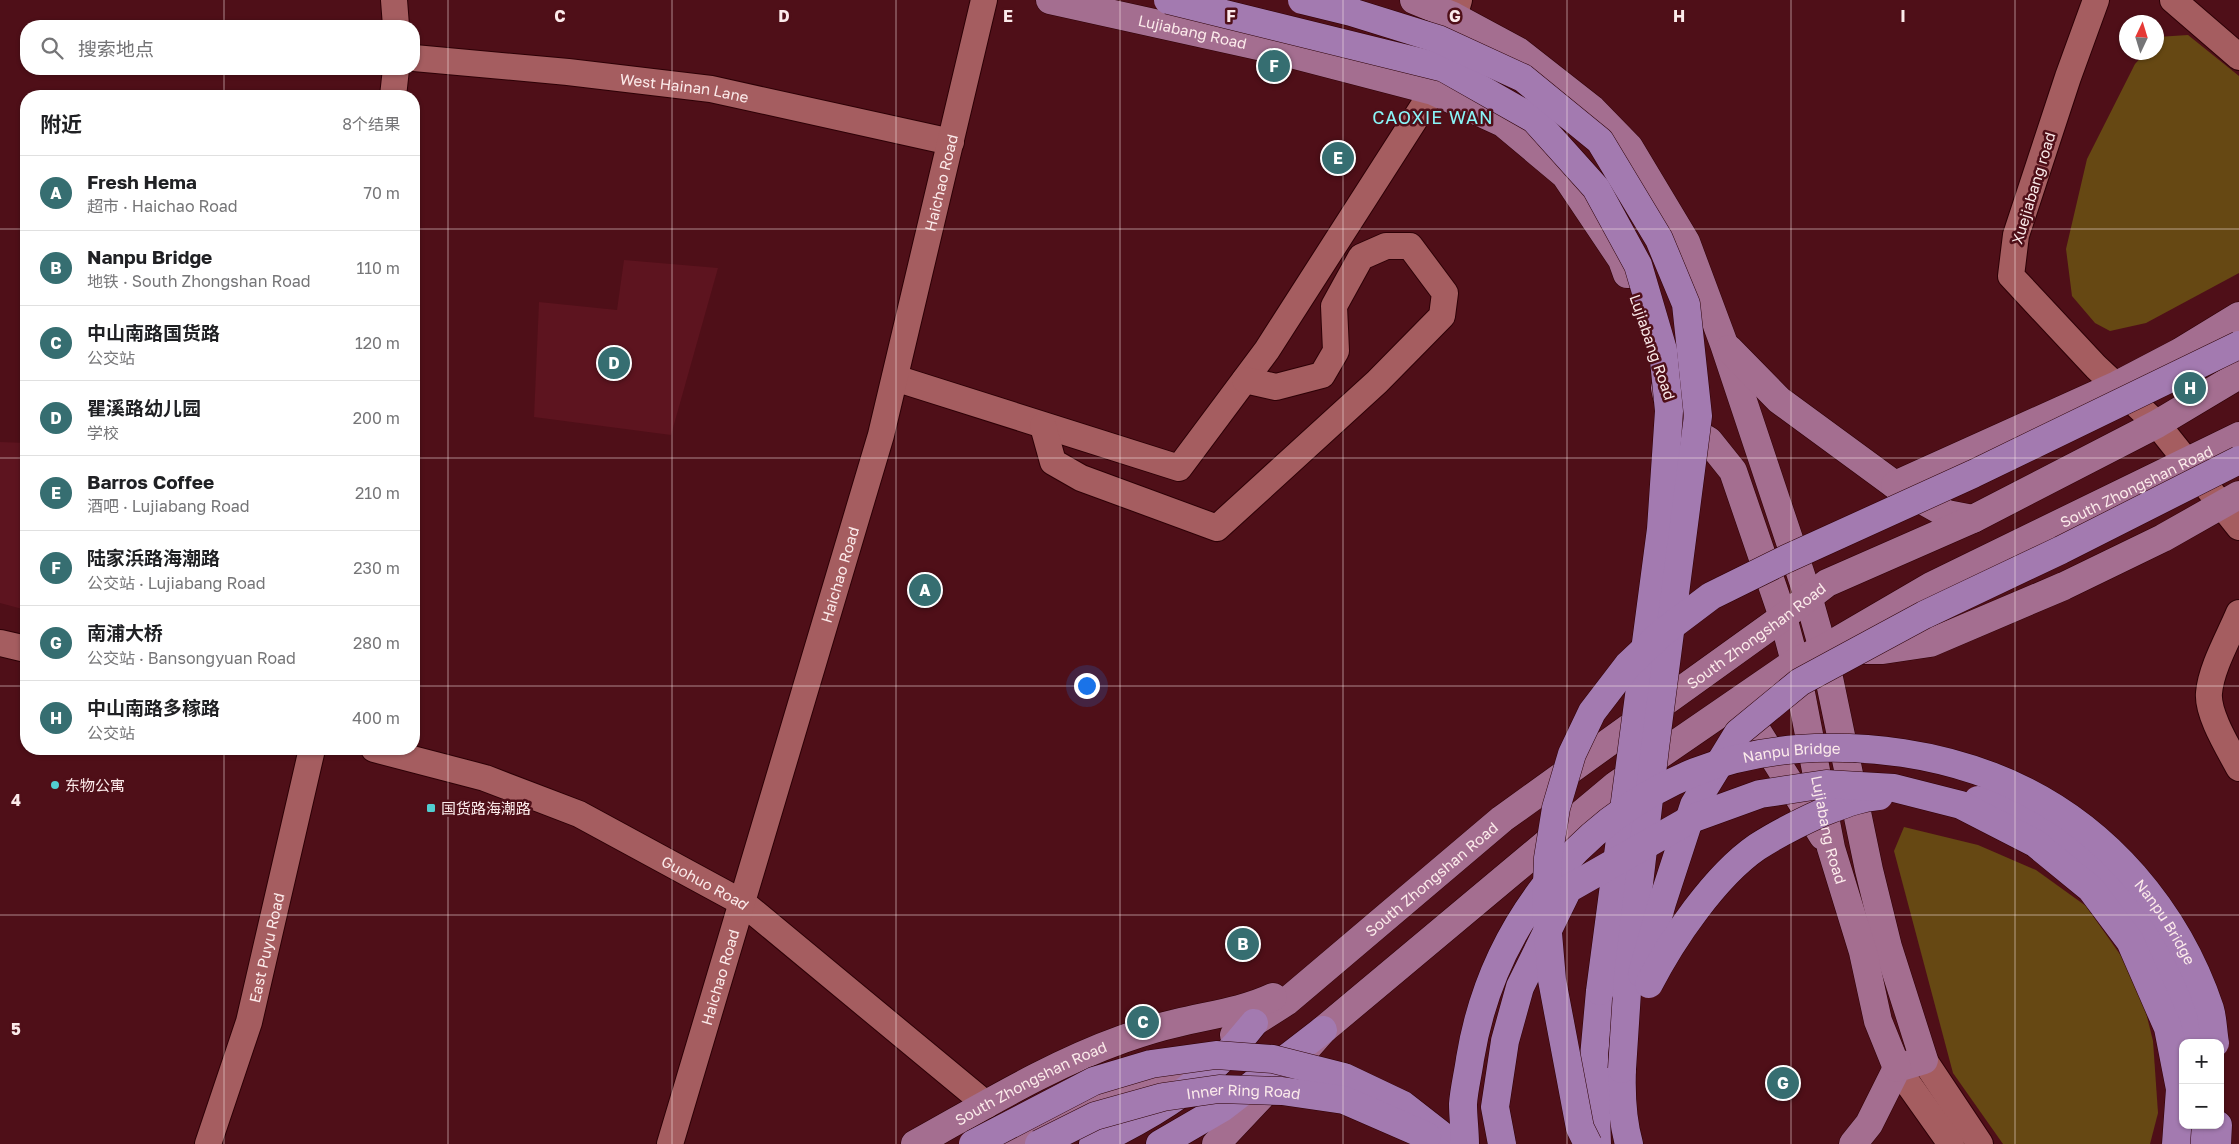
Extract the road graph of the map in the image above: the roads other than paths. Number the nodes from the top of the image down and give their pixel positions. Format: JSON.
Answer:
{"nodes":[{"id":1,"x":394,"y":0,"type":"edge"},
{"id":2,"x":984,"y":0,"type":"edge"},
{"id":3,"x":1050,"y":0,"type":"edge"},
{"id":4,"x":1168,"y":0,"type":"edge"},
{"id":5,"x":1302,"y":0,"type":"edge"},
{"id":6,"x":1414,"y":0,"type":"edge"},
{"id":7,"x":2096,"y":0,"type":"edge"},
{"id":8,"x":2173,"y":0,"type":"edge"},
{"id":9,"x":1456,"y":8,"type":"edge"},
{"id":10,"x":396,"y":20,"type":"edge"},
{"id":11,"x":2239,"y":57,"type":"edge"},
{"id":12,"x":420,"y":59,"type":"edge"},
{"id":13,"x":395,"y":75,"type":"edge"},
{"id":14,"x":394,"y":90,"type":"edge"},
{"id":15,"x":1433,"y":91,"type":"junction"},
{"id":16,"x":951,"y":142,"type":"junction"},
{"id":17,"x":2239,"y":316,"type":"edge"},
{"id":18,"x":1724,"y":344,"type":"junction"},
{"id":19,"x":2239,"y":345,"type":"edge"},
{"id":20,"x":2239,"y":375,"type":"edge"},
{"id":21,"x":895,"y":378,"type":"junction"},
{"id":22,"x":1245,"y":380,"type":"junction"},
{"id":23,"x":2117,"y":385,"type":"junction"},
{"id":24,"x":2157,"y":424,"type":"junction"},
{"id":25,"x":1042,"y":426,"type":"junction"},
{"id":26,"x":2239,"y":436,"type":"edge"},
{"id":27,"x":2239,"y":460,"type":"edge"},
{"id":28,"x":2188,"y":462,"type":"junction"},
{"id":29,"x":1895,"y":485,"type":"junction"},
{"id":30,"x":2230,"y":500,"type":"edge"},
{"id":31,"x":1973,"y":519,"type":"junction"},
{"id":32,"x":2239,"y":527,"type":"edge"},
{"id":33,"x":1808,"y":596,"type":"junction"},
{"id":34,"x":2239,"y":614,"type":"edge"},
{"id":35,"x":1784,"y":617,"type":"junction"},
{"id":36,"x":0,"y":643,"type":"edge"},
{"id":37,"x":20,"y":648,"type":"edge"},
{"id":38,"x":1823,"y":650,"type":"junction"},
{"id":39,"x":1795,"y":662,"type":"junction"},
{"id":40,"x":1752,"y":723,"type":"junction"},
{"id":41,"x":1665,"y":753,"type":"junction"},
{"id":42,"x":311,"y":755,"type":"edge"},
{"id":43,"x":397,"y":755,"type":"edge"},
{"id":44,"x":2239,"y":768,"type":"edge"},
{"id":45,"x":1831,"y":848,"type":"junction"},
{"id":46,"x":743,"y":903,"type":"junction"},
{"id":47,"x":1322,"y":973,"type":"junction"},
{"id":48,"x":1254,"y":1023,"type":"junction"},
{"id":49,"x":1324,"y":1030,"type":"junction"},
{"id":50,"x":2191,"y":1039,"type":"edge"},
{"id":51,"x":2214,"y":1039,"type":"edge"},
{"id":52,"x":1924,"y":1060,"type":"junction"},
{"id":53,"x":1897,"y":1068,"type":"junction"},
{"id":54,"x":1622,"y":1069,"type":"junction"},
{"id":55,"x":987,"y":1105,"type":"junction"},
{"id":56,"x":2199,"y":1129,"type":"edge"},
{"id":57,"x":2218,"y":1129,"type":"edge"},
{"id":58,"x":1220,"y":1142,"type":"edge"},
{"id":59,"x":208,"y":1144,"type":"edge"},
{"id":60,"x":670,"y":1144,"type":"edge"},
{"id":61,"x":915,"y":1144,"type":"edge"},
{"id":62,"x":973,"y":1144,"type":"edge"},
{"id":63,"x":1011,"y":1144,"type":"edge"},
{"id":64,"x":1038,"y":1144,"type":"edge"},
{"id":65,"x":1093,"y":1144,"type":"edge"},
{"id":66,"x":1160,"y":1144,"type":"edge"},
{"id":67,"x":1447,"y":1144,"type":"edge"},
{"id":68,"x":1453,"y":1144,"type":"edge"},
{"id":69,"x":1465,"y":1144,"type":"edge"},
{"id":70,"x":1502,"y":1144,"type":"edge"},
{"id":71,"x":1588,"y":1144,"type":"edge"},
{"id":72,"x":1597,"y":1144,"type":"edge"},
{"id":73,"x":1629,"y":1144,"type":"edge"},
{"id":74,"x":1853,"y":1144,"type":"edge"},
{"id":75,"x":1951,"y":1144,"type":"edge"},
{"id":76,"x":1980,"y":1144,"type":"edge"},
{"id":77,"x":2176,"y":1144,"type":"edge"},
{"id":78,"x":2197,"y":1144,"type":"edge"},
{"id":79,"x":2217,"y":1144,"type":"edge"}],
"edges":[{"from":1,"to":10,"type":"street"},
{"from":2,"to":16,"type":"street","name":"Haichao Road"},
{"from":3,"to":15,"type":"main road","name":"Lujiabang Road"},
{"from":4,"to":72,"type":"highway","bridge":true},
{"from":5,"to":54,"type":"highway","bridge":true},
{"from":6,"to":9,"type":"main road","name":"Lujiabang Road"},
{"from":7,"to":23,"type":"street","name":"Xuejiabang road"},
{"from":8,"to":11,"type":"street"},
{"from":9,"to":15,"type":"street"},
{"from":9,"to":18,"type":"main road","name":"Lujiabang Road"},
{"from":12,"to":16,"type":"street","name":"West Hainan Lane"},
{"from":13,"to":14,"type":"street"},
{"from":15,"to":22,"type":"street"},
{"from":15,"to":35,"type":"main road","name":"Lujiabang Road"},
{"from":16,"to":21,"type":"street","name":"Haichao Road"},
{"from":17,"to":23,"type":"main road"},
{"from":18,"to":29,"type":"main road"},
{"from":18,"to":33,"type":"main road","name":"Lujiabang Road"},
{"from":19,"to":71,"type":"highway","bridge":true},
{"from":20,"to":24,"type":"main road","name":"South Zhongshan Road"},
{"from":21,"to":25,"type":"street"},
{"from":21,"to":46,"type":"street","name":"Haichao Road"},
{"from":22,"to":25,"type":"street"},
{"from":22,"to":25,"type":"street"},
{"from":23,"to":24,"type":"street","name":"Xuejiabang road"},
{"from":23,"to":29,"type":"main road"},
{"from":24,"to":28,"type":"street","name":"Xuejiabang road"},
{"from":24,"to":31,"type":"main road","name":"South Zhongshan Road"},
{"from":26,"to":28,"type":"main road","name":"South Zhongshan Road"},
{"from":27,"to":54,"type":"highway","bridge":true},
{"from":28,"to":30,"type":"street","name":"Xuejiabang road"},
{"from":28,"to":38,"type":"main road","name":"South Zhongshan Road"},
{"from":29,"to":31,"type":"main road"},
{"from":30,"to":32,"type":"street","name":"Xuejiabang road"},
{"from":30,"to":38,"type":"main road","name":"South Zhongshan Road"},
{"from":31,"to":33,"type":"main road","name":"South Zhongshan Road"},
{"from":33,"to":35,"type":"main road","name":"South Zhongshan Road"},
{"from":33,"to":38,"type":"main road","name":"Lujiabang Road"},
{"from":34,"to":44,"type":"street"},
{"from":35,"to":39,"type":"main road","name":"Lujiabang Road"},
{"from":35,"to":47,"type":"main road","name":"South Zhongshan Road"},
{"from":36,"to":37,"type":"street"},
{"from":38,"to":39,"type":"main road","name":"South Zhongshan Road"},
{"from":38,"to":52,"type":"main road","name":"Lujiabang Road"},
{"from":39,"to":40,"type":"main road"},
{"from":39,"to":41,"type":"main road","name":"South Zhongshan Road"},
{"from":39,"to":45,"type":"main road","name":"Lujiabang Road"},
{"from":40,"to":41,"type":"main road"},
{"from":40,"to":45,"type":"main road"},
{"from":41,"to":49,"type":"main road","name":"South Zhongshan Road"},
{"from":42,"to":59,"type":"street","name":"East Puyu Road"},
{"from":43,"to":46,"type":"street","name":"Guohuo Road"},
{"from":45,"to":53,"type":"main road","name":"Lujiabang Road"},
{"from":46,"to":55,"type":"street","name":"Guohuo Road"},
{"from":46,"to":60,"type":"street","name":"Haichao Road"},
{"from":47,"to":48,"type":"main road","name":"South Zhongshan Road"},
{"from":47,"to":55,"type":"main road","name":"South Zhongshan Road"},
{"from":48,"to":63,"type":"main road","name":"South Zhongshan Road"},
{"from":48,"to":65,"type":"highway"},
{"from":49,"to":58,"type":"main road","name":"South Zhongshan Road"},
{"from":49,"to":66,"type":"highway"},
{"from":50,"to":54,"type":"highway","name":"Nanpu Bridge","bridge":true},
{"from":51,"to":69,"type":"highway","name":"Nanpu Bridge","bridge":true},
{"from":52,"to":53,"type":"main road"},
{"from":52,"to":76,"type":"street","name":"Lujiabang Road"},
{"from":53,"to":74,"type":"main road"},
{"from":53,"to":75,"type":"street","name":"Lujiabang Road"},
{"from":54,"to":73,"type":"highway","name":"Nanpu Bridge"},
{"from":55,"to":61,"type":"main road","name":"South Zhongshan Road"},
{"from":56,"to":78,"type":"highway"},
{"from":57,"to":79,"type":"highway"},
{"from":62,"to":68,"type":"highway","bridge":true},
{"from":64,"to":67,"type":"highway","name":"Inner Ring Road","bridge":true},
{"from":70,"to":77,"type":"highway","bridge":true}]}
